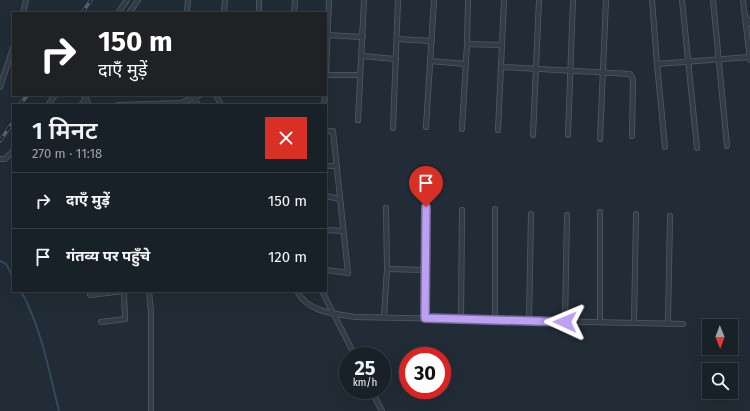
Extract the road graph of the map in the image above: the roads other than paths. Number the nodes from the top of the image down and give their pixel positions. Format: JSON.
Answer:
{"nodes":[{"id":1,"x":26,"y":0,"type":"edge"},
{"id":2,"x":127,"y":0,"type":"edge"},
{"id":3,"x":138,"y":0,"type":"edge"},
{"id":4,"x":188,"y":0,"type":"edge"},
{"id":5,"x":225,"y":0,"type":"edge"},
{"id":6,"x":259,"y":0,"type":"edge"},
{"id":7,"x":295,"y":0,"type":"edge"},
{"id":8,"x":329,"y":0,"type":"edge"},
{"id":9,"x":364,"y":0,"type":"edge"},
{"id":10,"x":398,"y":0,"type":"edge"},
{"id":11,"x":434,"y":0,"type":"edge"},
{"id":12,"x":468,"y":0,"type":"edge"},
{"id":13,"x":504,"y":0,"type":"edge"},
{"id":14,"x":539,"y":0,"type":"edge"},
{"id":15,"x":573,"y":0,"type":"edge"},
{"id":16,"x":606,"y":0,"type":"edge"},
{"id":17,"x":652,"y":0,"type":"edge"},
{"id":18,"x":682,"y":0,"type":"edge"},
{"id":19,"x":713,"y":0,"type":"edge"},
{"id":20,"x":743,"y":0,"type":"edge"},
{"id":21,"x":24,"y":12,"type":"edge"},
{"id":22,"x":119,"y":12,"type":"edge"},
{"id":23,"x":129,"y":12,"type":"edge"},
{"id":24,"x":187,"y":12,"type":"edge"},
{"id":25,"x":224,"y":12,"type":"edge"},
{"id":26,"x":259,"y":12,"type":"edge"},
{"id":27,"x":294,"y":12,"type":"edge"},
{"id":28,"x":744,"y":13,"type":"junction"},
{"id":29,"x":750,"y":24,"type":"edge"},
{"id":30,"x":328,"y":35,"type":"junction"},
{"id":31,"x":363,"y":37,"type":"junction"},
{"id":32,"x":397,"y":39,"type":"junction"},
{"id":33,"x":432,"y":41,"type":"junction"},
{"id":34,"x":467,"y":44,"type":"junction"},
{"id":35,"x":502,"y":45,"type":"junction"},
{"id":36,"x":12,"y":51,"type":"edge"},
{"id":37,"x":327,"y":54,"type":"edge"},
{"id":38,"x":362,"y":56,"type":"junction"},
{"id":39,"x":750,"y":58,"type":"edge"},
{"id":40,"x":396,"y":59,"type":"junction"},
{"id":41,"x":718,"y":59,"type":"junction"},
{"id":42,"x":430,"y":61,"type":"junction"},
{"id":43,"x":688,"y":62,"type":"junction"},
{"id":44,"x":466,"y":64,"type":"junction"},
{"id":45,"x":658,"y":64,"type":"junction"},
{"id":46,"x":502,"y":66,"type":"junction"},
{"id":47,"x":535,"y":68,"type":"junction"},
{"id":48,"x":572,"y":70,"type":"junction"},
{"id":49,"x":602,"y":71,"type":"junction"},
{"id":50,"x":327,"y":74,"type":"edge"},
{"id":51,"x":360,"y":75,"type":"junction"},
{"id":52,"x":0,"y":87,"type":"edge"},
{"id":53,"x":193,"y":96,"type":"edge"},
{"id":54,"x":150,"y":104,"type":"edge"},
{"id":55,"x":358,"y":120,"type":"dead end"},
{"id":56,"x":426,"y":127,"type":"dead end"},
{"id":57,"x":393,"y":128,"type":"dead end"},
{"id":58,"x":462,"y":129,"type":"dead end"},
{"id":59,"x":498,"y":130,"type":"dead end"},
{"id":60,"x":327,"y":131,"type":"edge"},
{"id":61,"x":533,"y":135,"type":"dead end"},
{"id":62,"x":568,"y":135,"type":"dead end"},
{"id":63,"x":632,"y":136,"type":"dead end"},
{"id":64,"x":600,"y":138,"type":"dead end"},
{"id":65,"x":665,"y":146,"type":"dead end"},
{"id":66,"x":728,"y":146,"type":"dead end"},
{"id":67,"x":697,"y":148,"type":"dead end"},
{"id":68,"x":12,"y":152,"type":"edge"},
{"id":69,"x":0,"y":159,"type":"edge"},
{"id":70,"x":327,"y":166,"type":"edge"},
{"id":71,"x":336,"y":166,"type":"junction"},
{"id":72,"x":327,"y":196,"type":"edge"},
{"id":73,"x":340,"y":198,"type":"junction"},
{"id":74,"x":426,"y":207,"type":"dead end"},
{"id":75,"x":386,"y":208,"type":"dead end"},
{"id":76,"x":495,"y":209,"type":"dead end"},
{"id":77,"x":462,"y":210,"type":"dead end"},
{"id":78,"x":600,"y":212,"type":"dead end"},
{"id":79,"x":531,"y":214,"type":"dead end"},
{"id":80,"x":636,"y":214,"type":"dead end"},
{"id":81,"x":567,"y":215,"type":"dead end"},
{"id":82,"x":670,"y":216,"type":"dead end"},
{"id":83,"x":327,"y":230,"type":"edge"},
{"id":84,"x":343,"y":232,"type":"junction"},
{"id":85,"x":386,"y":269,"type":"junction"},
{"id":86,"x":327,"y":270,"type":"edge"},
{"id":87,"x":425,"y":270,"type":"junction"},
{"id":88,"x":116,"y":292,"type":"edge"},
{"id":89,"x":124,"y":292,"type":"edge"},
{"id":90,"x":149,"y":292,"type":"edge"},
{"id":91,"x":298,"y":292,"type":"edge"},
{"id":92,"x":323,"y":292,"type":"edge"},
{"id":93,"x":90,"y":295,"type":"dead end"},
{"id":94,"x":334,"y":314,"type":"junction"},
{"id":95,"x":384,"y":317,"type":"junction"},
{"id":96,"x":425,"y":318,"type":"junction"},
{"id":97,"x":461,"y":320,"type":"junction"},
{"id":98,"x":495,"y":320,"type":"junction"},
{"id":99,"x":529,"y":321,"type":"junction"},
{"id":100,"x":101,"y":322,"type":"dead end"},
{"id":101,"x":565,"y":322,"type":"junction"},
{"id":102,"x":600,"y":322,"type":"junction"},
{"id":103,"x":634,"y":323,"type":"junction"},
{"id":104,"x":668,"y":323,"type":"junction"},
{"id":105,"x":683,"y":324,"type":"dead end"},
{"id":106,"x":350,"y":347,"type":"edge"},
{"id":107,"x":376,"y":399,"type":"edge"},
{"id":108,"x":151,"y":411,"type":"edge"},
{"id":109,"x":382,"y":411,"type":"edge"}],
"edges":[{"from":1,"to":21,"type":"street"},
{"from":2,"to":22,"type":"street"},
{"from":3,"to":23,"type":"street"},
{"from":4,"to":24,"type":"street"},
{"from":5,"to":25,"type":"street"},
{"from":6,"to":26,"type":"street"},
{"from":7,"to":27,"type":"street"},
{"from":8,"to":30,"type":"street"},
{"from":9,"to":31,"type":"street"},
{"from":10,"to":32,"type":"street"},
{"from":11,"to":33,"type":"street"},
{"from":12,"to":34,"type":"street"},
{"from":13,"to":35,"type":"street"},
{"from":14,"to":47,"type":"street"},
{"from":15,"to":48,"type":"street"},
{"from":16,"to":49,"type":"street"},
{"from":17,"to":45,"type":"street"},
{"from":18,"to":43,"type":"street"},
{"from":19,"to":41,"type":"street"},
{"from":20,"to":28,"type":"street"},
{"from":28,"to":29,"type":"street"},
{"from":28,"to":39,"type":"street"},
{"from":30,"to":31,"type":"street"},
{"from":30,"to":37,"type":"street"},
{"from":31,"to":38,"type":"street"},
{"from":32,"to":33,"type":"street"},
{"from":32,"to":40,"type":"street"},
{"from":33,"to":42,"type":"street"},
{"from":34,"to":35,"type":"street"},
{"from":34,"to":44,"type":"street"},
{"from":35,"to":46,"type":"street"},
{"from":36,"to":52,"type":"street"},
{"from":38,"to":40,"type":"street"},
{"from":38,"to":51,"type":"street"},
{"from":39,"to":41,"type":"street"},
{"from":40,"to":57,"type":"street"},
{"from":41,"to":43,"type":"street"},
{"from":41,"to":66,"type":"street"},
{"from":42,"to":44,"type":"street"},
{"from":42,"to":56,"type":"street"},
{"from":43,"to":45,"type":"street"},
{"from":43,"to":67,"type":"street"},
{"from":44,"to":58,"type":"street"},
{"from":45,"to":65,"type":"street"},
{"from":46,"to":47,"type":"street"},
{"from":46,"to":59,"type":"street"},
{"from":47,"to":48,"type":"street"},
{"from":47,"to":61,"type":"street"},
{"from":48,"to":49,"type":"street"},
{"from":48,"to":62,"type":"street"},
{"from":49,"to":63,"type":"street"},
{"from":49,"to":64,"type":"street"},
{"from":50,"to":51,"type":"street"},
{"from":51,"to":55,"type":"street"},
{"from":53,"to":54,"type":"street"},
{"from":60,"to":71,"type":"street"},
{"from":68,"to":69,"type":"street"},
{"from":70,"to":71,"type":"street"},
{"from":71,"to":73,"type":"street"},
{"from":72,"to":73,"type":"street"},
{"from":73,"to":84,"type":"street"},
{"from":74,"to":87,"type":"street"},
{"from":75,"to":85,"type":"street"},
{"from":76,"to":98,"type":"street"},
{"from":77,"to":97,"type":"street"},
{"from":78,"to":102,"type":"street"},
{"from":79,"to":99,"type":"street"},
{"from":80,"to":103,"type":"street"},
{"from":81,"to":101,"type":"street"},
{"from":82,"to":104,"type":"street"},
{"from":83,"to":84,"type":"street"},
{"from":84,"to":86,"type":"street"},
{"from":85,"to":87,"type":"street"},
{"from":85,"to":95,"type":"street"},
{"from":87,"to":96,"type":"street"},
{"from":88,"to":93,"type":"street"},
{"from":89,"to":100,"type":"street"},
{"from":90,"to":108,"type":"street"},
{"from":91,"to":94,"type":"street"},
{"from":92,"to":94,"type":"street"},
{"from":94,"to":95,"type":"street"},
{"from":94,"to":106,"type":"street"},
{"from":95,"to":96,"type":"street"},
{"from":96,"to":97,"type":"street"},
{"from":97,"to":98,"type":"street"},
{"from":98,"to":99,"type":"street"},
{"from":99,"to":101,"type":"street"},
{"from":101,"to":102,"type":"street"},
{"from":102,"to":103,"type":"street"},
{"from":103,"to":104,"type":"street"},
{"from":104,"to":105,"type":"street"},
{"from":107,"to":109,"type":"street"}]}
